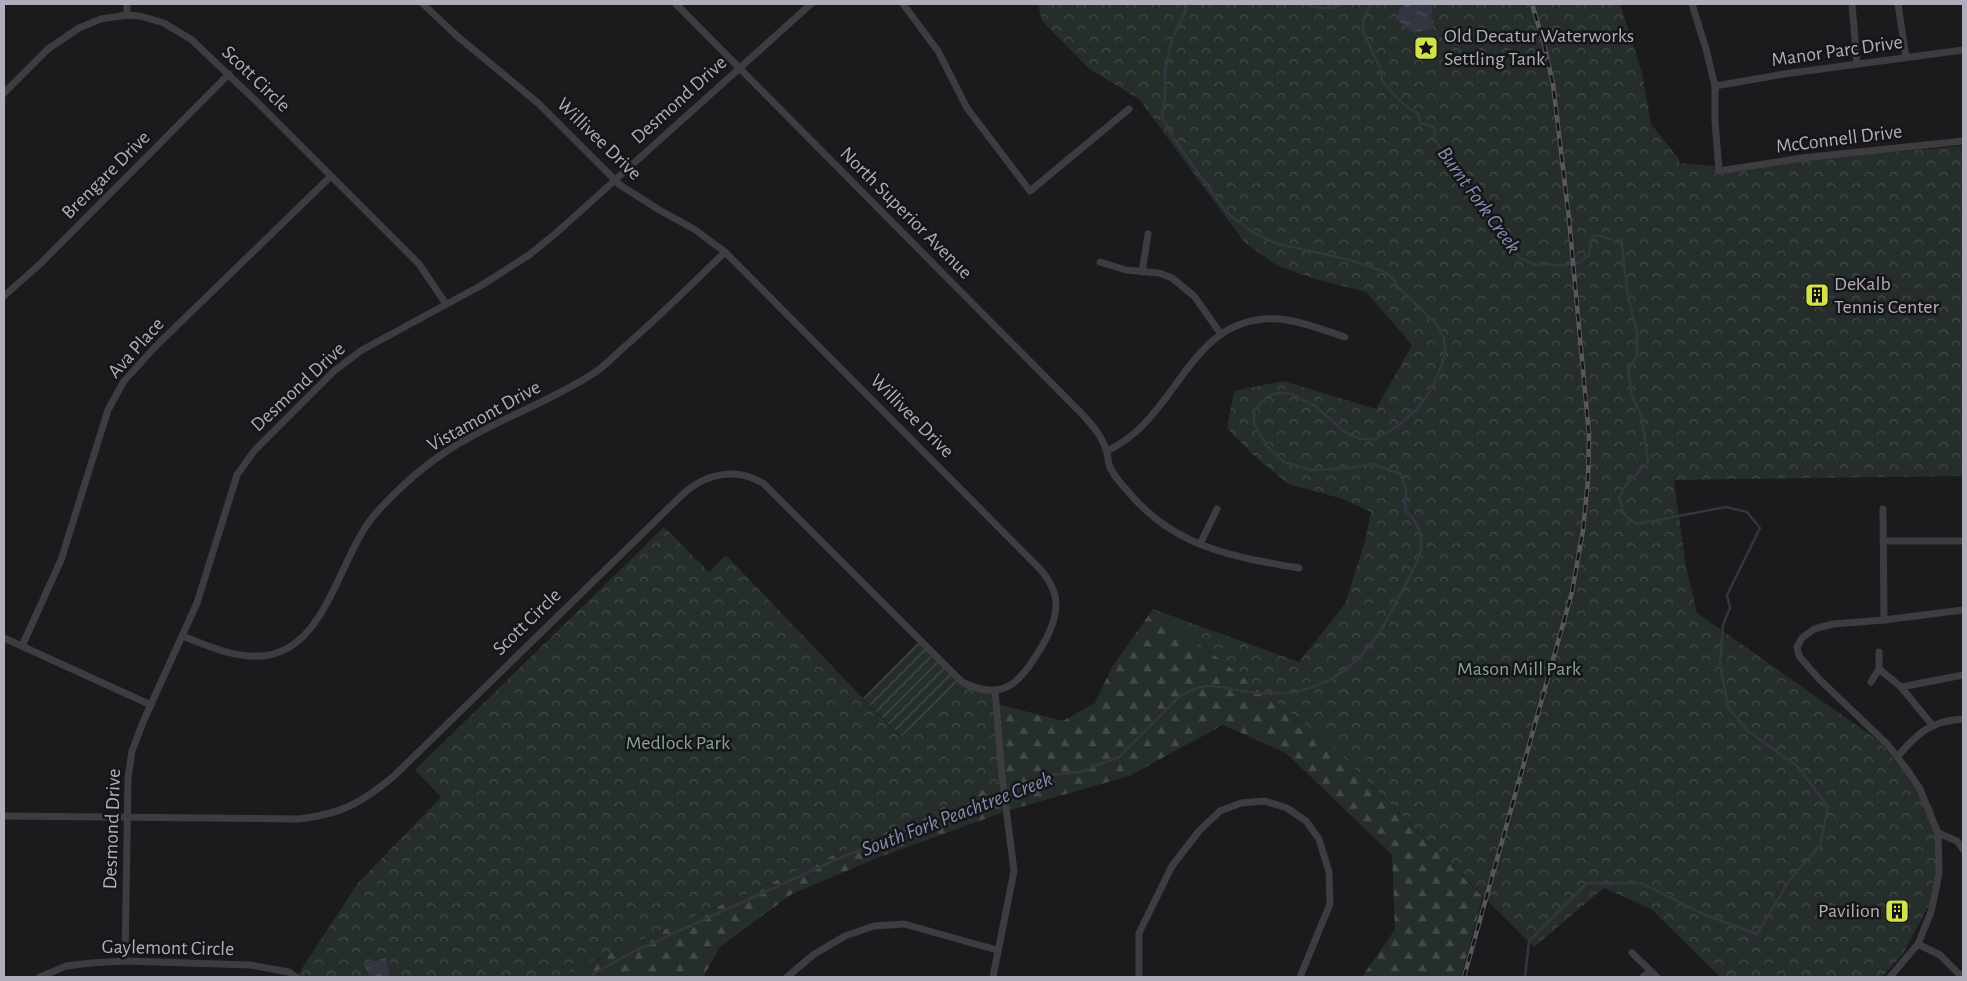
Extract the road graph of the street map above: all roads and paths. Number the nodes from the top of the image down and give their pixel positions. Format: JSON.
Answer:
{"nodes":[{"id":1,"x":127,"y":4,"type":"edge"},
{"id":2,"x":423,"y":4,"type":"edge"},
{"id":3,"x":676,"y":4,"type":"edge"},
{"id":4,"x":811,"y":4,"type":"edge"},
{"id":5,"x":903,"y":4,"type":"edge"},
{"id":6,"x":1692,"y":4,"type":"edge"},
{"id":7,"x":1852,"y":4,"type":"edge"},
{"id":8,"x":1898,"y":4,"type":"edge"},
{"id":9,"x":127,"y":15,"type":"junction"},
{"id":10,"x":1963,"y":50,"type":"edge"},
{"id":11,"x":1906,"y":57,"type":"junction"},
{"id":12,"x":1858,"y":64,"type":"junction"},
{"id":13,"x":739,"y":68,"type":"junction"},
{"id":14,"x":229,"y":74,"type":"junction"},
{"id":15,"x":1714,"y":86,"type":"junction"},
{"id":16,"x":4,"y":92,"type":"edge"},
{"id":17,"x":1129,"y":109,"type":"dead end"},
{"id":18,"x":1963,"y":141,"type":"edge"},
{"id":19,"x":330,"y":177,"type":"junction"},
{"id":20,"x":615,"y":180,"type":"junction"},
{"id":21,"x":1148,"y":234,"type":"dead end"},
{"id":22,"x":725,"y":252,"type":"junction"},
{"id":23,"x":1100,"y":262,"type":"dead end"},
{"id":24,"x":1142,"y":272,"type":"junction"},
{"id":25,"x":4,"y":296,"type":"edge"},
{"id":26,"x":446,"y":304,"type":"junction"},
{"id":27,"x":1221,"y":334,"type":"junction"},
{"id":28,"x":1345,"y":337,"type":"dead end"},
{"id":29,"x":1107,"y":451,"type":"junction"},
{"id":30,"x":1217,"y":509,"type":"dead end"},
{"id":31,"x":1883,"y":509,"type":"dead end"},
{"id":32,"x":1883,"y":541,"type":"junction"},
{"id":33,"x":1963,"y":541,"type":"edge"},
{"id":34,"x":1200,"y":544,"type":"junction"},
{"id":35,"x":1299,"y":568,"type":"dead end"},
{"id":36,"x":1963,"y":610,"type":"edge"},
{"id":37,"x":1884,"y":620,"type":"junction"},
{"id":38,"x":183,"y":636,"type":"junction"},
{"id":39,"x":4,"y":638,"type":"edge"},
{"id":40,"x":22,"y":646,"type":"junction"},
{"id":41,"x":1879,"y":652,"type":"dead end"},
{"id":42,"x":1879,"y":669,"type":"junction"},
{"id":43,"x":1963,"y":675,"type":"edge"},
{"id":44,"x":1871,"y":682,"type":"dead end"},
{"id":45,"x":1901,"y":687,"type":"junction"},
{"id":46,"x":995,"y":690,"type":"junction"},
{"id":47,"x":150,"y":705,"type":"junction"},
{"id":48,"x":1963,"y":719,"type":"edge"},
{"id":49,"x":1933,"y":726,"type":"junction"},
{"id":50,"x":1897,"y":757,"type":"junction"},
{"id":51,"x":4,"y":816,"type":"edge"},
{"id":52,"x":127,"y":817,"type":"junction"},
{"id":53,"x":1938,"y":834,"type":"junction"},
{"id":54,"x":1963,"y":849,"type":"edge"},
{"id":55,"x":1918,"y":944,"type":"junction"},
{"id":56,"x":997,"y":950,"type":"junction"},
{"id":57,"x":1632,"y":953,"type":"dead end"},
{"id":58,"x":125,"y":962,"type":"junction"},
{"id":59,"x":1650,"y":971,"type":"junction"},
{"id":60,"x":40,"y":977,"type":"edge"},
{"id":61,"x":296,"y":977,"type":"edge"},
{"id":62,"x":787,"y":977,"type":"edge"},
{"id":63,"x":993,"y":977,"type":"edge"},
{"id":64,"x":1139,"y":977,"type":"edge"},
{"id":65,"x":1300,"y":977,"type":"edge"},
{"id":66,"x":1643,"y":977,"type":"edge"},
{"id":67,"x":1657,"y":977,"type":"edge"},
{"id":68,"x":1890,"y":977,"type":"edge"},
{"id":69,"x":1962,"y":977,"type":"edge"}],
"edges":[{"from":1,"to":9,"type":"street"},
{"from":2,"to":20,"type":"street","name":"Willivee Drive"},
{"from":3,"to":13,"type":"street","name":"North Superior Avenue"},
{"from":4,"to":13,"type":"street","name":"Desmond Drive"},
{"from":5,"to":17,"type":"street"},
{"from":6,"to":15,"type":"street"},
{"from":7,"to":12,"type":"street"},
{"from":8,"to":11,"type":"street"},
{"from":9,"to":14,"type":"street","name":"Scott Circle"},
{"from":9,"to":16,"type":"street","name":"Scott Circle"},
{"from":10,"to":11,"type":"street","name":"Manor Parc Drive"},
{"from":11,"to":12,"type":"street","name":"Manor Parc Drive"},
{"from":12,"to":15,"type":"street","name":"Manor Parc Drive"},
{"from":13,"to":20,"type":"street","name":"Desmond Drive"},
{"from":13,"to":29,"type":"street","name":"North Superior Avenue"},
{"from":14,"to":19,"type":"street","name":"Scott Circle"},
{"from":14,"to":25,"type":"street","name":"Brengare Drive"},
{"from":15,"to":18,"type":"street","name":"McConnell Drive"},
{"from":19,"to":26,"type":"street","name":"Scott Circle"},
{"from":19,"to":40,"type":"street","name":"Ava Place"},
{"from":20,"to":22,"type":"street","name":"Willivee Drive"},
{"from":20,"to":26,"type":"street","name":"Desmond Drive"},
{"from":21,"to":24,"type":"street"},
{"from":22,"to":38,"type":"street","name":"Vistamont Drive"},
{"from":22,"to":46,"type":"street","name":"Willivee Drive"},
{"from":23,"to":24,"type":"street"},
{"from":24,"to":27,"type":"street"},
{"from":26,"to":38,"type":"street","name":"Desmond Drive"},
{"from":27,"to":28,"type":"street"},
{"from":27,"to":29,"type":"street"},
{"from":29,"to":34,"type":"street","name":"North Superior Avenue"},
{"from":30,"to":34,"type":"street"},
{"from":31,"to":32,"type":"street"},
{"from":32,"to":33,"type":"street"},
{"from":32,"to":37,"type":"street"},
{"from":34,"to":35,"type":"street","name":"North Superior Avenue"},
{"from":36,"to":37,"type":"street"},
{"from":37,"to":50,"type":"street"},
{"from":38,"to":47,"type":"street","name":"Desmond Drive"},
{"from":39,"to":40,"type":"street"},
{"from":40,"to":47,"type":"street"},
{"from":41,"to":42,"type":"street"},
{"from":42,"to":44,"type":"street"},
{"from":42,"to":45,"type":"street"},
{"from":43,"to":45,"type":"street"},
{"from":45,"to":49,"type":"street"},
{"from":46,"to":52,"type":"street","name":"Scott Circle"},
{"from":46,"to":56,"type":"street"},
{"from":47,"to":52,"type":"street","name":"Desmond Drive"},
{"from":48,"to":49,"type":"street"},
{"from":49,"to":50,"type":"street"},
{"from":50,"to":53,"type":"street"},
{"from":51,"to":52,"type":"street","name":"Scott Circle"},
{"from":52,"to":58,"type":"street","name":"Desmond Drive"},
{"from":53,"to":54,"type":"street"},
{"from":53,"to":55,"type":"street"},
{"from":55,"to":68,"type":"street"},
{"from":55,"to":69,"type":"street"},
{"from":56,"to":62,"type":"street"},
{"from":56,"to":63,"type":"street"},
{"from":57,"to":59,"type":"street"},
{"from":58,"to":60,"type":"street","name":"Gaylemont Circle"},
{"from":58,"to":61,"type":"street","name":"Gaylemont Circle"},
{"from":59,"to":66,"type":"street"},
{"from":59,"to":67,"type":"street"},
{"from":64,"to":65,"type":"street"}]}
